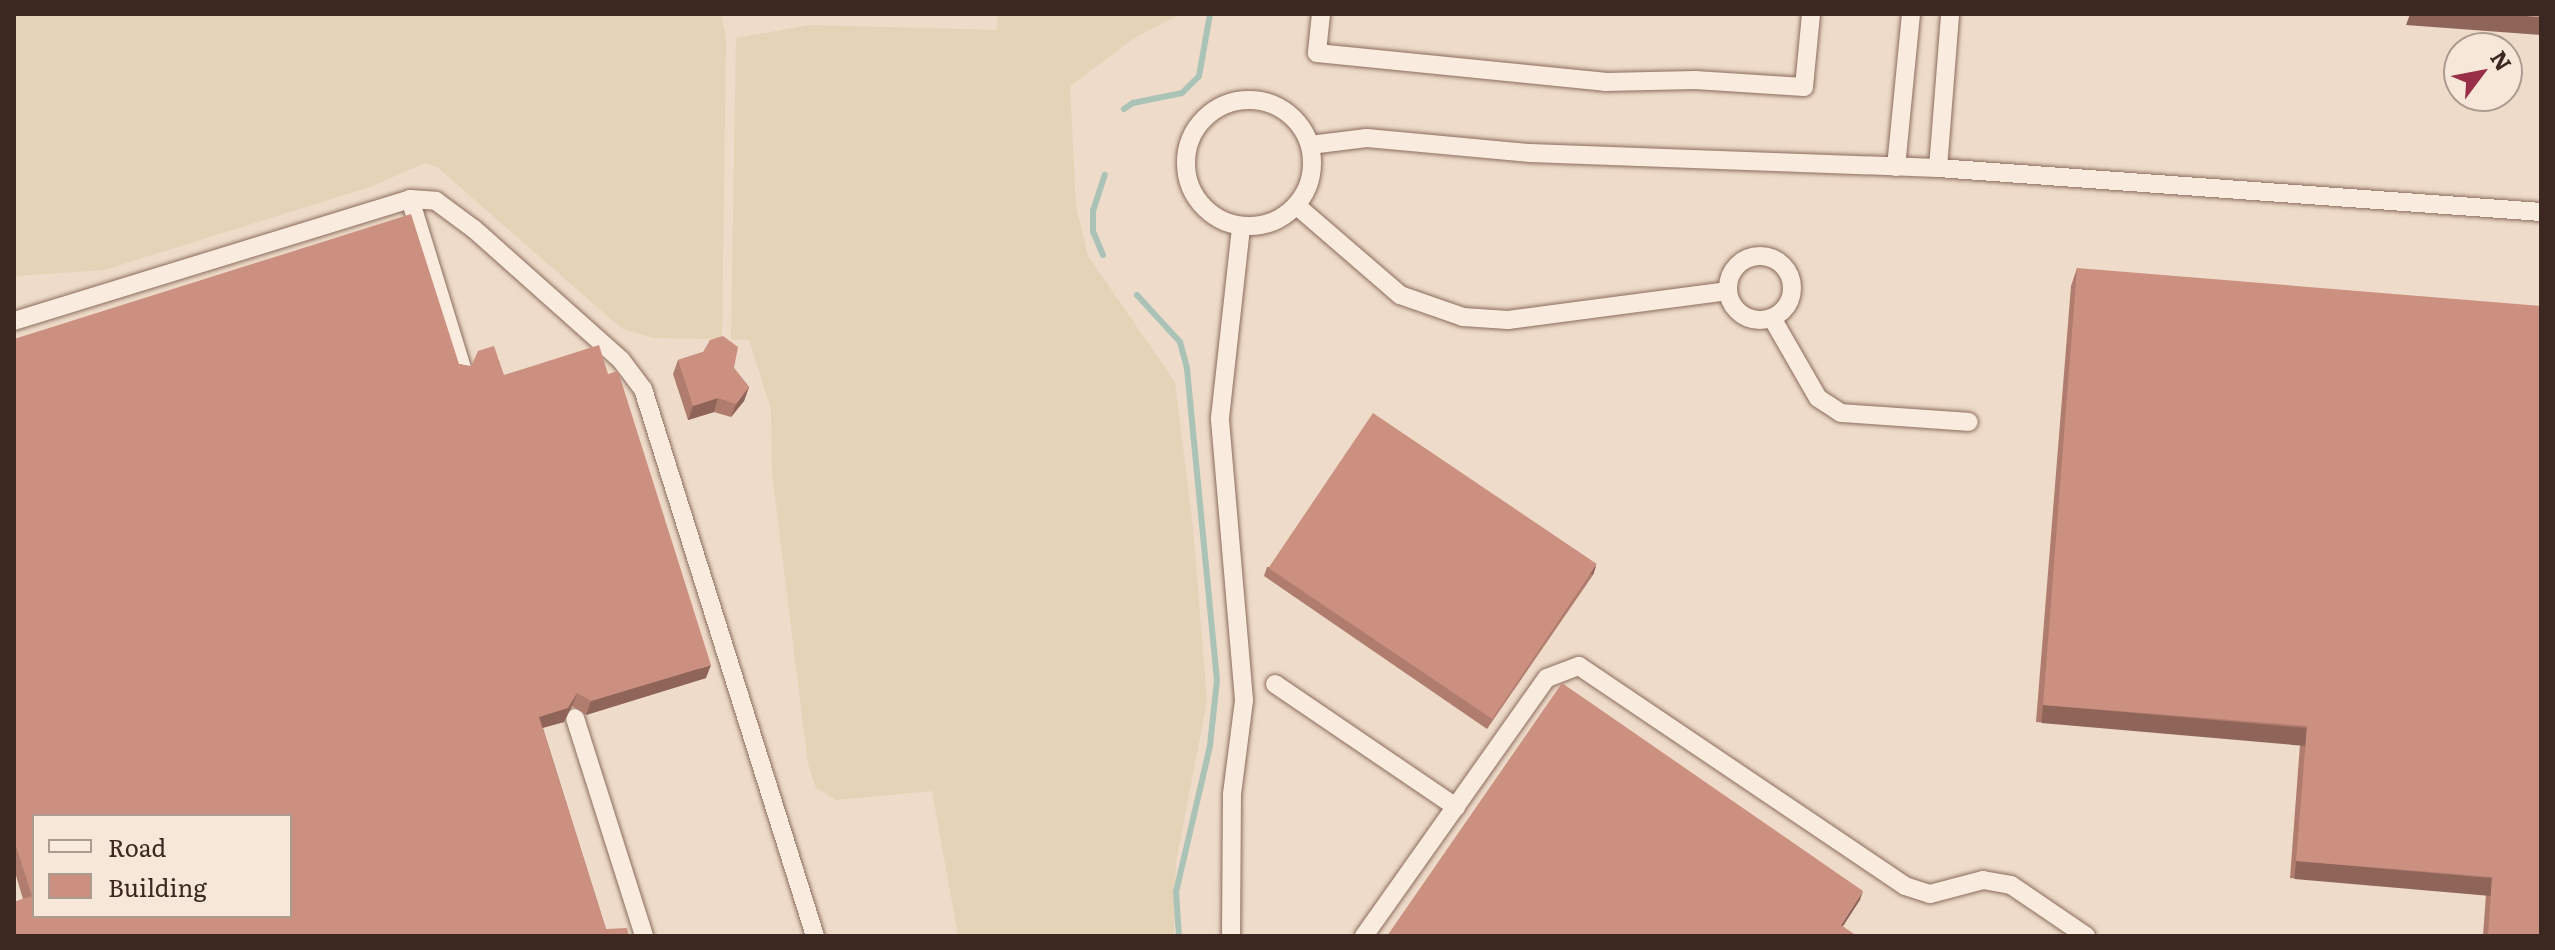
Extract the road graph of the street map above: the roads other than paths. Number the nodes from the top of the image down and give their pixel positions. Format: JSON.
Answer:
{"nodes":[{"id":1,"x":1321,"y":14,"type":"edge"},
{"id":2,"x":1811,"y":14,"type":"edge"},
{"id":3,"x":1911,"y":14,"type":"edge"},
{"id":4,"x":1950,"y":14,"type":"edge"},
{"id":5,"x":1310,"y":145,"type":"junction"},
{"id":6,"x":1896,"y":167,"type":"junction"},
{"id":7,"x":1938,"y":168,"type":"junction"},
{"id":8,"x":410,"y":199,"type":"junction"},
{"id":9,"x":1297,"y":206,"type":"junction"},
{"id":10,"x":2541,"y":212,"type":"edge"},
{"id":11,"x":1241,"y":227,"type":"junction"},
{"id":12,"x":1728,"y":291,"type":"junction"},
{"id":13,"x":1772,"y":318,"type":"junction"},
{"id":14,"x":14,"y":321,"type":"edge"},
{"id":15,"x":462,"y":368,"type":"edge"},
{"id":16,"x":1969,"y":422,"type":"dead end"},
{"id":17,"x":1275,"y":684,"type":"dead end"},
{"id":18,"x":575,"y":718,"type":"dead end"},
{"id":19,"x":1456,"y":807,"type":"junction"},
{"id":20,"x":644,"y":936,"type":"edge"},
{"id":21,"x":815,"y":936,"type":"edge"},
{"id":22,"x":1231,"y":936,"type":"edge"},
{"id":23,"x":1364,"y":936,"type":"edge"},
{"id":24,"x":2086,"y":936,"type":"edge"}],
"edges":[{"from":1,"to":2,"type":"street"},
{"from":3,"to":6,"type":"street"},
{"from":4,"to":7,"type":"street"},
{"from":5,"to":6,"type":"street"},
{"from":5,"to":9,"type":"street"},
{"from":5,"to":11,"type":"street"},
{"from":6,"to":7,"type":"street"},
{"from":7,"to":10,"type":"street"},
{"from":8,"to":14,"type":"street"},
{"from":8,"to":15,"type":"street"},
{"from":8,"to":21,"type":"street"},
{"from":9,"to":11,"type":"street"},
{"from":9,"to":12,"type":"street"},
{"from":11,"to":22,"type":"street"},
{"from":12,"to":13,"type":"street"},
{"from":12,"to":13,"type":"street"},
{"from":13,"to":16,"type":"street"},
{"from":17,"to":19,"type":"street"},
{"from":18,"to":20,"type":"street"},
{"from":19,"to":23,"type":"street"},
{"from":19,"to":24,"type":"street"}]}
